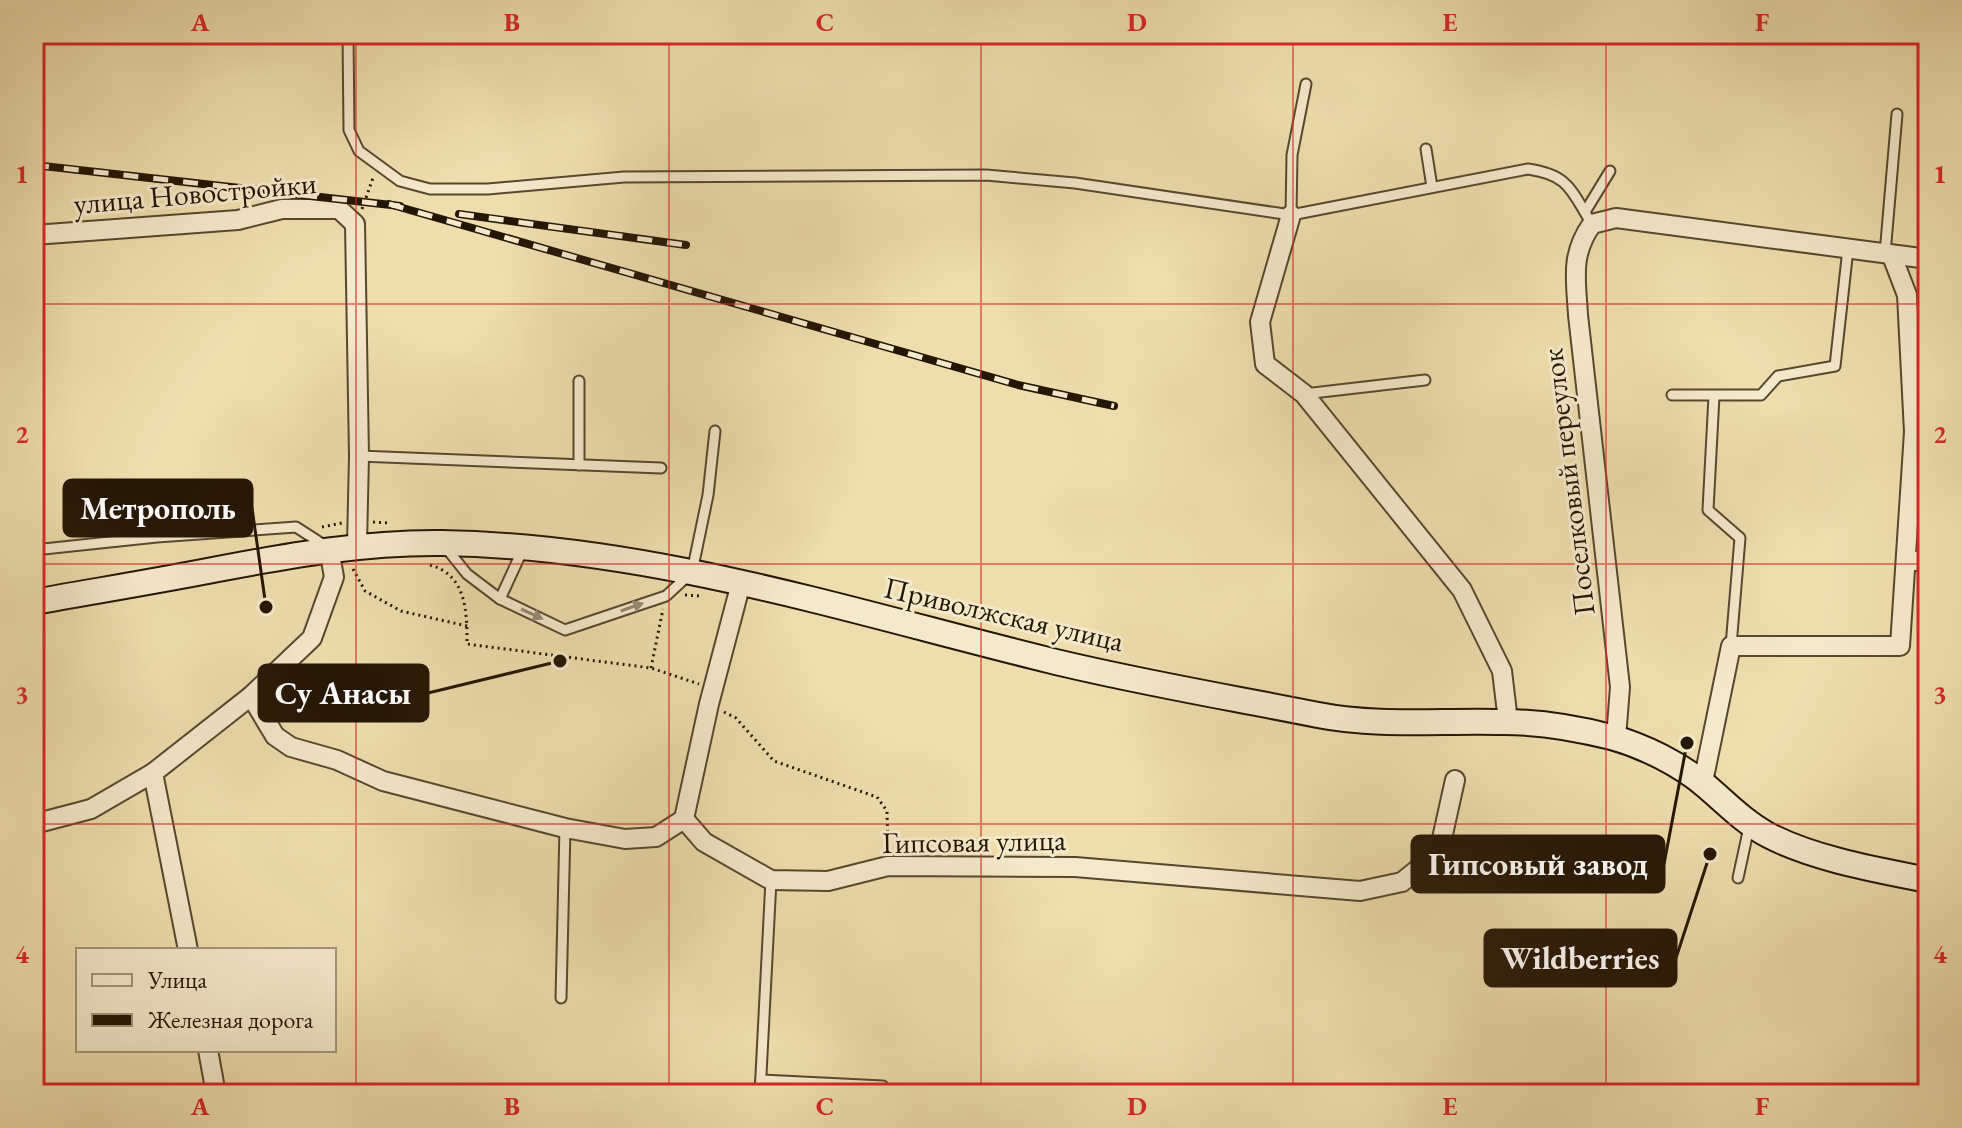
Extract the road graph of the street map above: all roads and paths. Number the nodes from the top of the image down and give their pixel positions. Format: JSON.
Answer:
{"nodes":[{"id":1,"x":348,"y":34,"type":"edge"},
{"id":2,"x":1306,"y":84,"type":"dead end"},
{"id":3,"x":1897,"y":114,"type":"dead end"},
{"id":4,"x":1426,"y":149,"type":"dead end"},
{"id":5,"x":379,"y":168,"type":"junction"},
{"id":6,"x":1610,"y":171,"type":"dead end"},
{"id":7,"x":1432,"y":187,"type":"junction"},
{"id":8,"x":1291,"y":215,"type":"junction"},
{"id":9,"x":1588,"y":218,"type":"junction"},
{"id":10,"x":355,"y":224,"type":"junction"},
{"id":11,"x":34,"y":235,"type":"edge"},
{"id":12,"x":1848,"y":249,"type":"junction"},
{"id":13,"x":1889,"y":256,"type":"junction"},
{"id":14,"x":1928,"y":259,"type":"edge"},
{"id":15,"x":1425,"y":380,"type":"dead end"},
{"id":16,"x":579,"y":381,"type":"dead end"},
{"id":17,"x":1304,"y":394,"type":"junction"},
{"id":18,"x":1672,"y":395,"type":"dead end"},
{"id":19,"x":1714,"y":396,"type":"junction"},
{"id":20,"x":715,"y":431,"type":"dead end"},
{"id":21,"x":1921,"y":432,"type":"edge"},
{"id":22,"x":359,"y":456,"type":"junction"},
{"id":23,"x":579,"y":465,"type":"junction"},
{"id":24,"x":661,"y":468,"type":"dead end"},
{"id":25,"x":442,"y":543,"type":"junction"},
{"id":26,"x":524,"y":547,"type":"junction"},
{"id":27,"x":329,"y":549,"type":"junction"},
{"id":28,"x":34,"y":550,"type":"edge"},
{"id":29,"x":354,"y":555,"type":"junction"},
{"id":30,"x":1907,"y":561,"type":"junction"},
{"id":31,"x":1928,"y":561,"type":"edge"},
{"id":32,"x":428,"y":564,"type":"dead end"},
{"id":33,"x":692,"y":572,"type":"junction"},
{"id":34,"x":741,"y":583,"type":"junction"},
{"id":35,"x":676,"y":596,"type":"dead end"},
{"id":36,"x":706,"y":596,"type":"dead end"},
{"id":37,"x":500,"y":599,"type":"junction"},
{"id":38,"x":34,"y":602,"type":"edge"},
{"id":39,"x":668,"y":602,"type":"dead end"},
{"id":40,"x":467,"y":626,"type":"junction"},
{"id":41,"x":1731,"y":646,"type":"junction"},
{"id":42,"x":651,"y":668,"type":"junction"},
{"id":43,"x":251,"y":696,"type":"junction"},
{"id":44,"x":712,"y":697,"type":"junction"},
{"id":45,"x":1508,"y":721,"type":"junction"},
{"id":46,"x":1616,"y":738,"type":"junction"},
{"id":47,"x":153,"y":773,"type":"junction"},
{"id":48,"x":1455,"y":780,"type":"dead end"},
{"id":49,"x":1703,"y":782,"type":"junction"},
{"id":50,"x":684,"y":819,"type":"junction"},
{"id":51,"x":1749,"y":823,"type":"junction"},
{"id":52,"x":34,"y":824,"type":"edge"},
{"id":53,"x":565,"y":828,"type":"junction"},
{"id":54,"x":888,"y":866,"type":"junction"},
{"id":55,"x":1738,"y":878,"type":"dead end"},
{"id":56,"x":771,"y":880,"type":"junction"},
{"id":57,"x":1928,"y":880,"type":"edge"},
{"id":58,"x":188,"y":948,"type":"edge"},
{"id":59,"x":561,"y":998,"type":"dead end"},
{"id":60,"x":208,"y":1052,"type":"edge"},
{"id":61,"x":761,"y":1080,"type":"junction"},
{"id":62,"x":883,"y":1086,"type":"dead end"},
{"id":63,"x":216,"y":1094,"type":"edge"},
{"id":64,"x":760,"y":1094,"type":"edge"}],
"edges":[{"from":1,"to":5,"type":"lane"},
{"from":2,"to":8,"type":"lane"},
{"from":3,"to":13,"type":"lane"},
{"from":4,"to":7,"type":"lane"},
{"from":5,"to":8,"type":"lane"},
{"from":5,"to":10,"type":"path"},
{"from":6,"to":9,"type":"lane"},
{"from":7,"to":8,"type":"lane"},
{"from":7,"to":9,"type":"lane"},
{"from":8,"to":17,"type":"street"},
{"from":9,"to":12,"type":"street"},
{"from":9,"to":46,"type":"street","name":"Поселковый переулок"},
{"from":10,"to":11,"type":"street","name":"улица Новостройки"},
{"from":10,"to":22,"type":"street"},
{"from":12,"to":13,"type":"street"},
{"from":12,"to":19,"type":"lane"},
{"from":13,"to":14,"type":"street"},
{"from":13,"to":21,"type":"street"},
{"from":15,"to":17,"type":"lane"},
{"from":16,"to":23,"type":"lane"},
{"from":17,"to":45,"type":"street"},
{"from":18,"to":19,"type":"lane"},
{"from":19,"to":41,"type":"lane"},
{"from":20,"to":33,"type":"lane"},
{"from":21,"to":30,"type":"street"},
{"from":22,"to":23,"type":"lane"},
{"from":22,"to":29,"type":"street"},
{"from":23,"to":24,"type":"lane"},
{"from":25,"to":26,"type":"main road","name":"Приволжская улица"},
{"from":25,"to":29,"type":"main road","name":"Приволжская улица"},
{"from":25,"to":37,"type":"lane"},
{"from":26,"to":33,"type":"main road","name":"Приволжская улица"},
{"from":26,"to":37,"type":"lane"},
{"from":27,"to":28,"type":"lane"},
{"from":27,"to":29,"type":"main road","name":"Приволжская улица"},
{"from":27,"to":38,"type":"main road","name":"Приволжская улица"},
{"from":27,"to":43,"type":"street"},
{"from":29,"to":40,"type":"path"},
{"from":30,"to":31,"type":"street"},
{"from":30,"to":41,"type":"street"},
{"from":32,"to":40,"type":"path"},
{"from":33,"to":34,"type":"main road","name":"Приволжская улица"},
{"from":37,"to":33,"type":"lane","one_way":true},
{"from":34,"to":44,"type":"street"},
{"from":34,"to":45,"type":"main road","name":"Приволжская улица"},
{"from":35,"to":36,"type":"path"},
{"from":39,"to":42,"type":"path"},
{"from":40,"to":42,"type":"path"},
{"from":41,"to":49,"type":"street"},
{"from":42,"to":44,"type":"path"},
{"from":43,"to":47,"type":"street"},
{"from":43,"to":53,"type":"street"},
{"from":44,"to":50,"type":"street"},
{"from":44,"to":54,"type":"path"},
{"from":45,"to":46,"type":"main road","name":"Приволжская улица"},
{"from":46,"to":49,"type":"main road","name":"Приволжская улица"},
{"from":47,"to":52,"type":"street"},
{"from":47,"to":58,"type":"street"},
{"from":48,"to":54,"type":"street","name":"Гипсовая улица"},
{"from":49,"to":51,"type":"main road","name":"Приволжская улица"},
{"from":50,"to":53,"type":"street"},
{"from":50,"to":56,"type":"street","name":"Гипсовая улица"},
{"from":51,"to":55,"type":"lane"},
{"from":51,"to":57,"type":"main road","name":"Приволжская улица"},
{"from":53,"to":59,"type":"lane"},
{"from":54,"to":56,"type":"street","name":"Гипсовая улица"},
{"from":56,"to":61,"type":"lane"},
{"from":60,"to":63,"type":"street"},
{"from":61,"to":62,"type":"lane"},
{"from":61,"to":64,"type":"lane"}]}
